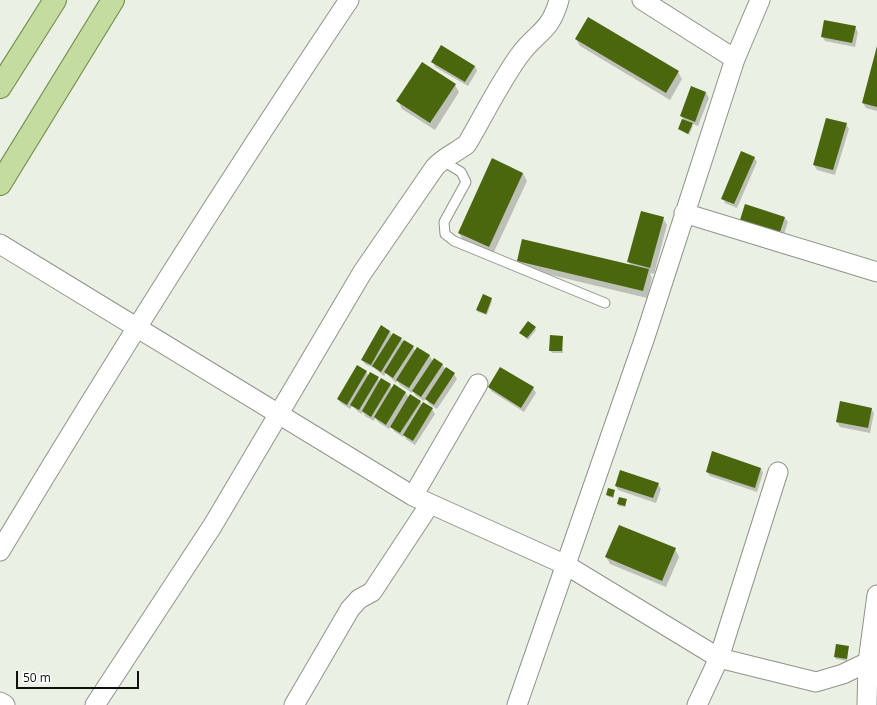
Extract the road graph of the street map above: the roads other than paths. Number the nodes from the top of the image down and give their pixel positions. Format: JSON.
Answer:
{"nodes":[{"id":1,"x":55,"y":0,"type":"edge"},
{"id":2,"x":113,"y":0,"type":"edge"},
{"id":3,"x":349,"y":0,"type":"edge"},
{"id":4,"x":559,"y":0,"type":"edge"},
{"id":5,"x":642,"y":0,"type":"edge"},
{"id":6,"x":760,"y":0,"type":"edge"},
{"id":7,"x":734,"y":60,"type":"junction"},
{"id":8,"x":0,"y":88,"type":"edge"},
{"id":9,"x":441,"y":160,"type":"junction"},
{"id":10,"x":0,"y":184,"type":"edge"},
{"id":11,"x":684,"y":213,"type":"junction"},
{"id":12,"x":0,"y":244,"type":"edge"},
{"id":13,"x":877,"y":272,"type":"edge"},
{"id":14,"x":604,"y":303,"type":"dead end"},
{"id":15,"x":137,"y":326,"type":"junction"},
{"id":16,"x":478,"y":384,"type":"dead end"},
{"id":17,"x":278,"y":414,"type":"junction"},
{"id":18,"x":778,"y":472,"type":"dead end"},
{"id":19,"x":421,"y":500,"type":"junction"},
{"id":20,"x":0,"y":551,"type":"edge"},
{"id":21,"x":566,"y":565,"type":"junction"},
{"id":22,"x":877,"y":595,"type":"edge"},
{"id":23,"x":719,"y":658,"type":"junction"},
{"id":24,"x":873,"y":662,"type":"edge"},
{"id":25,"x":0,"y":702,"type":"edge"},
{"id":26,"x":5,"y":705,"type":"edge"},
{"id":27,"x":95,"y":705,"type":"edge"},
{"id":28,"x":294,"y":705,"type":"edge"},
{"id":29,"x":517,"y":705,"type":"edge"},
{"id":30,"x":697,"y":705,"type":"edge"},
{"id":31,"x":867,"y":705,"type":"edge"}],
"edges":[{"from":1,"to":8,"type":"main road"},
{"from":2,"to":10,"type":"main road"},
{"from":3,"to":15,"type":"street"},
{"from":4,"to":9,"type":"street"},
{"from":5,"to":7,"type":"street"},
{"from":6,"to":7,"type":"street"},
{"from":7,"to":11,"type":"street"},
{"from":9,"to":14,"type":"lane"},
{"from":9,"to":17,"type":"street"},
{"from":11,"to":13,"type":"street"},
{"from":11,"to":21,"type":"street"},
{"from":12,"to":15,"type":"street"},
{"from":15,"to":17,"type":"street"},
{"from":15,"to":20,"type":"street"},
{"from":16,"to":19,"type":"street"},
{"from":17,"to":19,"type":"street"},
{"from":17,"to":27,"type":"street"},
{"from":18,"to":23,"type":"street"},
{"from":19,"to":21,"type":"street"},
{"from":19,"to":28,"type":"street"},
{"from":21,"to":23,"type":"street"},
{"from":21,"to":29,"type":"street"},
{"from":22,"to":24,"type":"street"},
{"from":23,"to":24,"type":"street"},
{"from":23,"to":30,"type":"street"},
{"from":24,"to":31,"type":"street"},
{"from":25,"to":26,"type":"street"}]}
